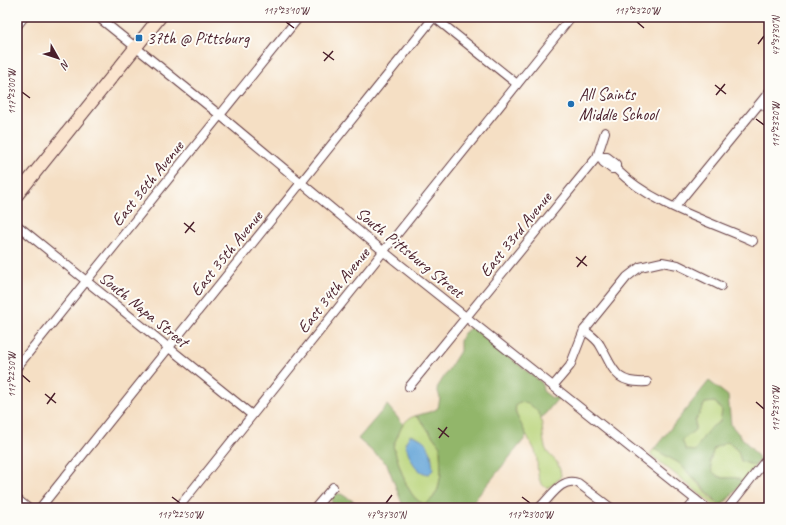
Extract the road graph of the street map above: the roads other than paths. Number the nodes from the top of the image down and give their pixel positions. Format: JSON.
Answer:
{"nodes":[{"id":1,"x":24,"y":17,"type":"edge"},
{"id":2,"x":98,"y":17,"type":"edge"},
{"id":3,"x":160,"y":17,"type":"edge"},
{"id":4,"x":299,"y":17,"type":"edge"},
{"id":5,"x":434,"y":17,"type":"edge"},
{"id":6,"x":571,"y":17,"type":"edge"},
{"id":7,"x":17,"y":26,"type":"edge"},
{"id":8,"x":136,"y":47,"type":"junction"},
{"id":9,"x":517,"y":84,"type":"junction"},
{"id":10,"x":769,"y":92,"type":"edge"},
{"id":11,"x":761,"y":103,"type":"junction"},
{"id":12,"x":769,"y":109,"type":"edge"},
{"id":13,"x":221,"y":116,"type":"junction"},
{"id":14,"x":605,"y":132,"type":"dead end"},
{"id":15,"x":600,"y":156,"type":"junction"},
{"id":16,"x":302,"y":184,"type":"junction"},
{"id":17,"x":17,"y":195,"type":"edge"},
{"id":18,"x":675,"y":207,"type":"junction"},
{"id":19,"x":17,"y":225,"type":"edge"},
{"id":20,"x":752,"y":241,"type":"dead end"},
{"id":21,"x":383,"y":251,"type":"junction"},
{"id":22,"x":86,"y":282,"type":"junction"},
{"id":23,"x":721,"y":286,"type":"dead end"},
{"id":24,"x":467,"y":317,"type":"junction"},
{"id":25,"x":584,"y":330,"type":"junction"},
{"id":26,"x":168,"y":348,"type":"junction"},
{"id":27,"x":17,"y":367,"type":"edge"},
{"id":28,"x":647,"y":382,"type":"dead end"},
{"id":29,"x":553,"y":386,"type":"junction"},
{"id":30,"x":409,"y":387,"type":"dead end"},
{"id":31,"x":252,"y":415,"type":"junction"},
{"id":32,"x":769,"y":456,"type":"edge"},
{"id":33,"x":333,"y":487,"type":"dead end"},
{"id":34,"x":17,"y":499,"type":"edge"},
{"id":35,"x":696,"y":500,"type":"junction"},
{"id":36,"x":28,"y":508,"type":"edge"},
{"id":37,"x":40,"y":508,"type":"edge"},
{"id":38,"x":178,"y":508,"type":"edge"},
{"id":39,"x":315,"y":508,"type":"edge"},
{"id":40,"x":539,"y":508,"type":"edge"},
{"id":41,"x":611,"y":508,"type":"edge"},
{"id":42,"x":689,"y":508,"type":"edge"},
{"id":43,"x":706,"y":508,"type":"edge"},
{"id":44,"x":728,"y":508,"type":"edge"}],
"edges":[{"from":1,"to":7,"type":"street"},
{"from":2,"to":8,"type":"street","name":"South Pittsburg Street"},
{"from":3,"to":8,"type":"street"},
{"from":4,"to":13,"type":"street","name":"East 36th Avenue"},
{"from":5,"to":9,"type":"street"},
{"from":5,"to":16,"type":"street","name":"East 35th Avenue"},
{"from":6,"to":9,"type":"street","name":"East 34th Avenue"},
{"from":8,"to":13,"type":"street","name":"South Pittsburg Street"},
{"from":8,"to":17,"type":"street"},
{"from":9,"to":21,"type":"street","name":"East 34th Avenue"},
{"from":10,"to":11,"type":"street"},
{"from":11,"to":12,"type":"street"},
{"from":11,"to":18,"type":"street"},
{"from":13,"to":16,"type":"street","name":"South Pittsburg Street"},
{"from":13,"to":22,"type":"street","name":"East 36th Avenue"},
{"from":14,"to":15,"type":"street","name":"East 33rd Avenue"},
{"from":15,"to":18,"type":"street"},
{"from":15,"to":24,"type":"street","name":"East 33rd Avenue"},
{"from":16,"to":21,"type":"street","name":"South Pittsburg Street"},
{"from":16,"to":26,"type":"street","name":"East 35th Avenue"},
{"from":18,"to":20,"type":"street"},
{"from":19,"to":22,"type":"street","name":"South Napa Street"},
{"from":21,"to":24,"type":"street","name":"South Pittsburg Street"},
{"from":21,"to":31,"type":"street","name":"East 34th Avenue"},
{"from":22,"to":26,"type":"street","name":"South Napa Street"},
{"from":22,"to":27,"type":"street","name":"East 36th Avenue"},
{"from":23,"to":25,"type":"street"},
{"from":24,"to":29,"type":"street","name":"South Pittsburg Street"},
{"from":24,"to":30,"type":"street","name":"East 33rd Avenue"},
{"from":25,"to":28,"type":"street"},
{"from":25,"to":29,"type":"street"},
{"from":26,"to":31,"type":"street","name":"South Napa Street"},
{"from":26,"to":37,"type":"street","name":"East 35th Avenue"},
{"from":29,"to":35,"type":"street","name":"South Pittsburg Street"},
{"from":31,"to":38,"type":"street","name":"East 34th Avenue"},
{"from":32,"to":44,"type":"street"},
{"from":33,"to":39,"type":"street"},
{"from":34,"to":36,"type":"street"},
{"from":35,"to":42,"type":"street"},
{"from":35,"to":43,"type":"street","name":"South Pittsburg Street"},
{"from":40,"to":41,"type":"street"}]}
